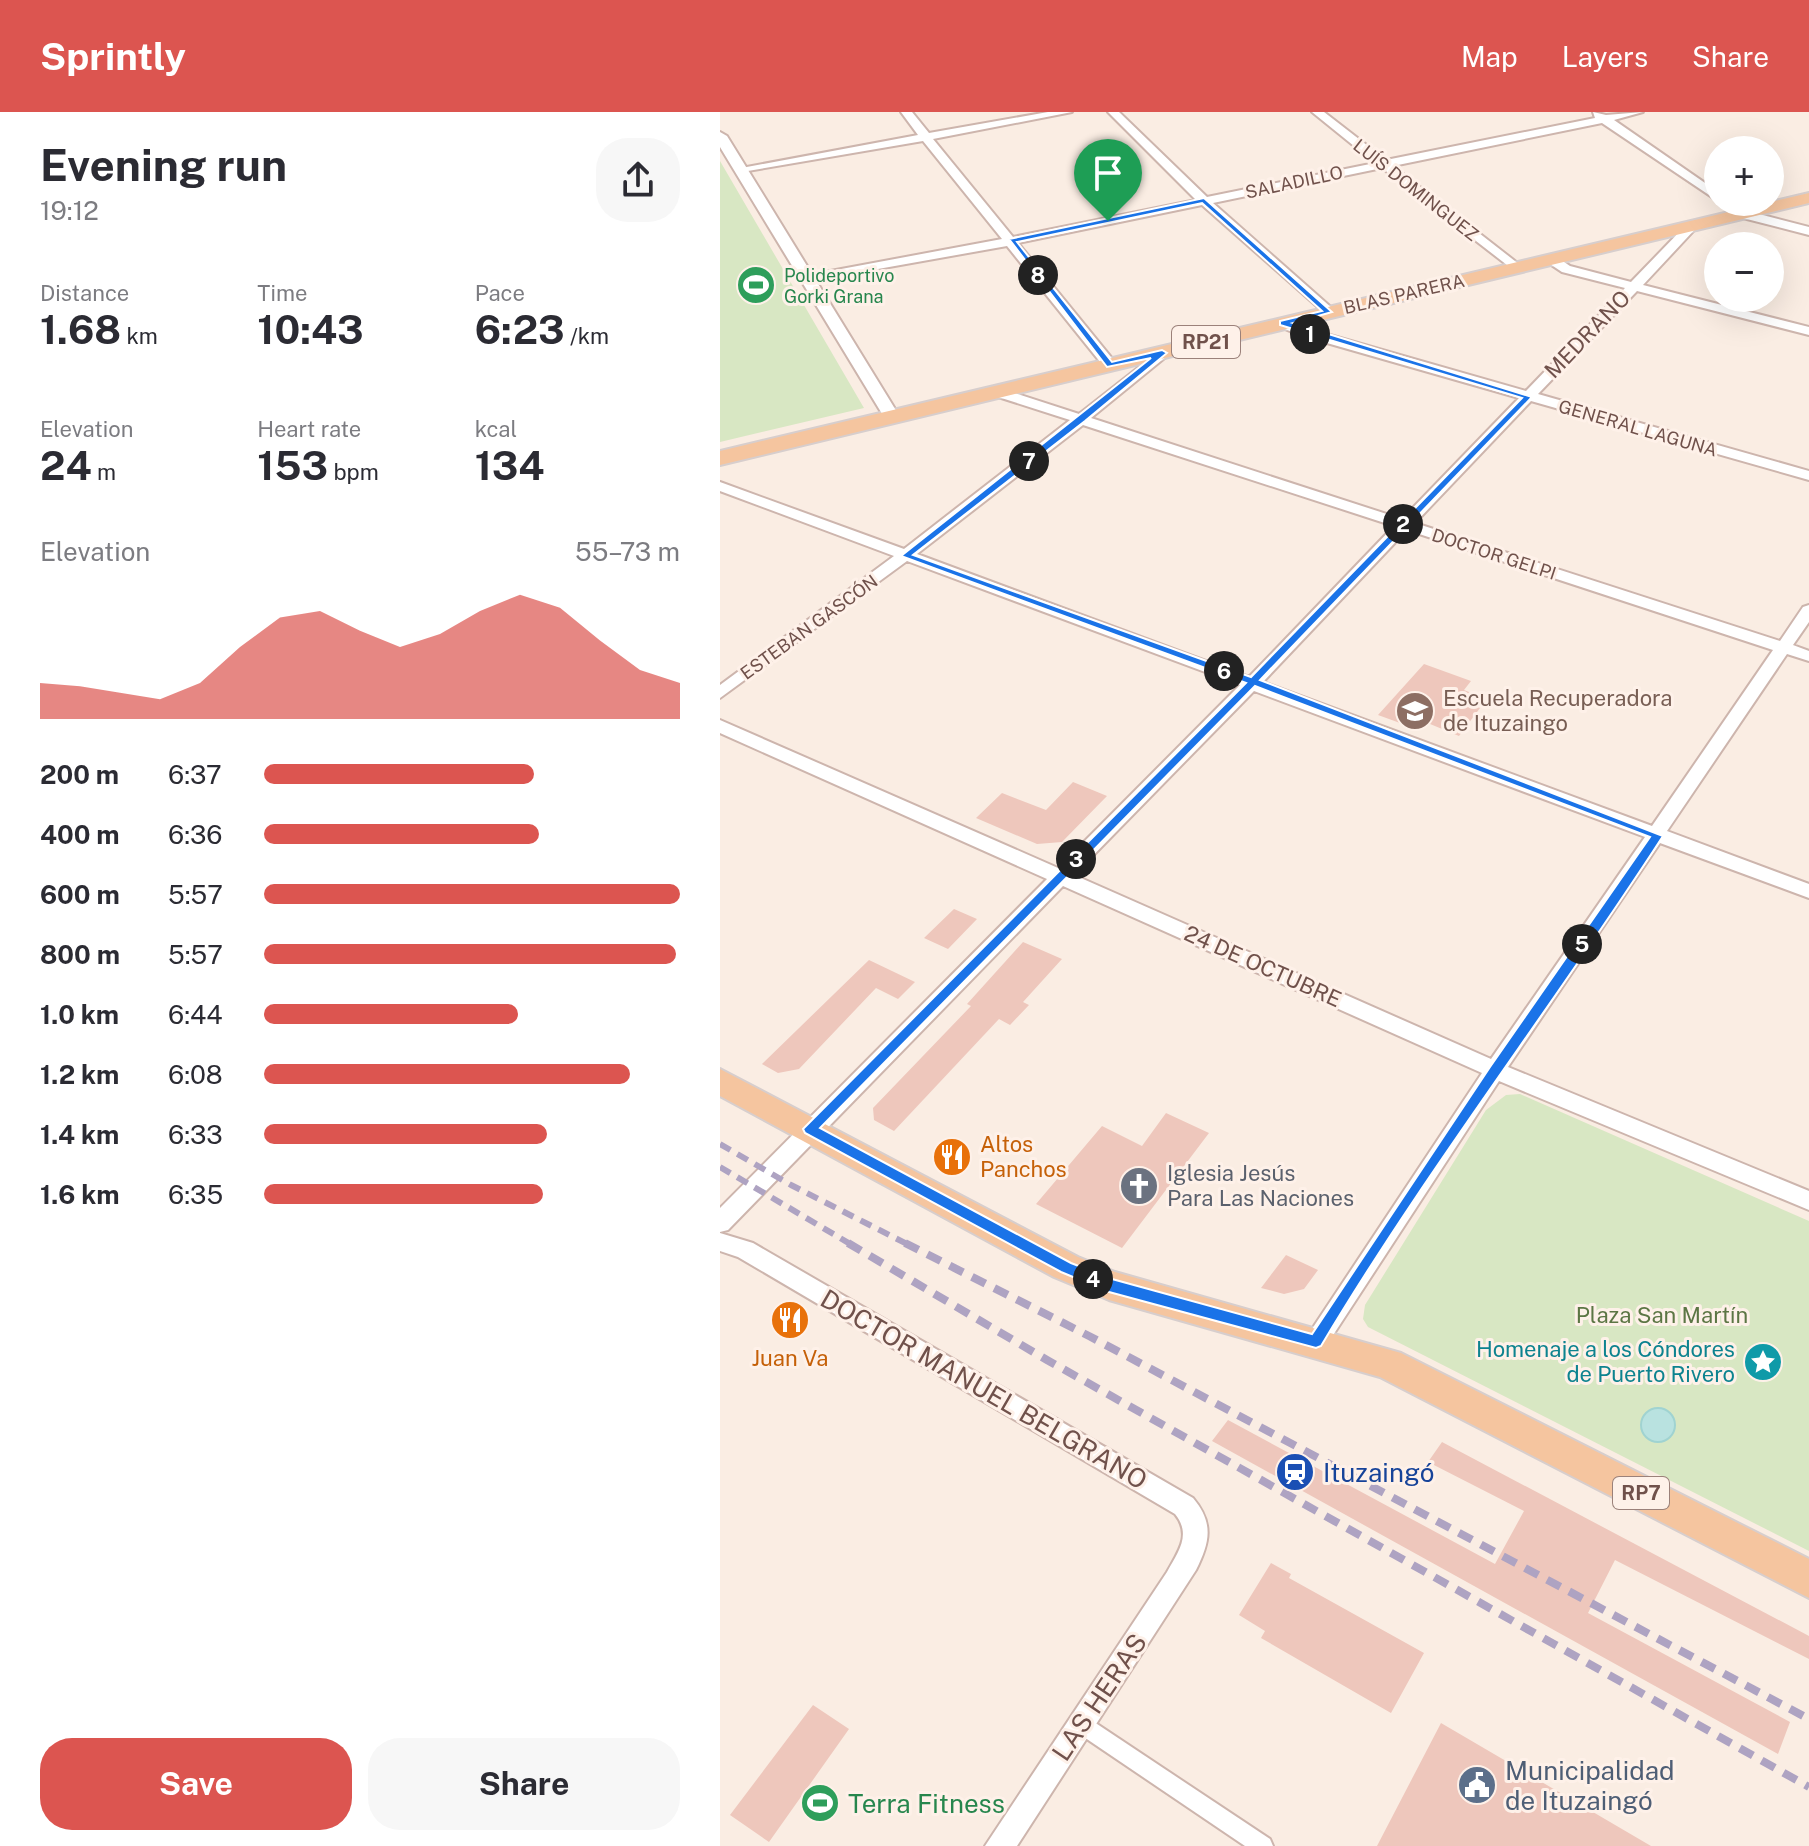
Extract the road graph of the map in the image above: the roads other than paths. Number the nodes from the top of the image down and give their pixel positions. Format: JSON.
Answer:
{"nodes":[{"id":1,"x":906,"y":112,"type":"edge"},
{"id":2,"x":1067,"y":112,"type":"edge"},
{"id":3,"x":1113,"y":112,"type":"edge"},
{"id":4,"x":1317,"y":112,"type":"edge"},
{"id":5,"x":1638,"y":112,"type":"edge"},
{"id":6,"x":1599,"y":116,"type":"edge"},
{"id":7,"x":720,"y":136,"type":"edge"},
{"id":8,"x":925,"y":136,"type":"junction"},
{"id":9,"x":1381,"y":164,"type":"junction"},
{"id":10,"x":742,"y":169,"type":"junction"},
{"id":11,"x":1704,"y":187,"type":"edge"},
{"id":12,"x":1809,"y":198,"type":"edge"},
{"id":13,"x":1204,"y":201,"type":"junction"},
{"id":14,"x":1784,"y":204,"type":"edge"},
{"id":15,"x":1734,"y":216,"type":"edge"},
{"id":16,"x":1751,"y":216,"type":"edge"},
{"id":17,"x":1692,"y":226,"type":"junction"},
{"id":18,"x":1809,"y":231,"type":"edge"},
{"id":19,"x":1012,"y":241,"type":"junction"},
{"id":20,"x":1551,"y":259,"type":"junction"},
{"id":21,"x":1516,"y":268,"type":"junction"},
{"id":22,"x":809,"y":279,"type":"junction"},
{"id":23,"x":1634,"y":285,"type":"junction"},
{"id":24,"x":1328,"y":312,"type":"junction"},
{"id":25,"x":1283,"y":323,"type":"junction"},
{"id":26,"x":1809,"y":331,"type":"edge"},
{"id":27,"x":1162,"y":353,"type":"junction"},
{"id":28,"x":1110,"y":365,"type":"junction"},
{"id":29,"x":997,"y":392,"type":"junction"},
{"id":30,"x":1528,"y":397,"type":"junction"},
{"id":31,"x":892,"y":417,"type":"junction"},
{"id":32,"x":1082,"y":419,"type":"junction"},
{"id":33,"x":720,"y":458,"type":"edge"},
{"id":34,"x":1809,"y":476,"type":"edge"},
{"id":35,"x":720,"y":486,"type":"edge"},
{"id":36,"x":1403,"y":524,"type":"junction"},
{"id":37,"x":906,"y":556,"type":"junction"},
{"id":38,"x":1809,"y":610,"type":"edge"},
{"id":39,"x":1784,"y":647,"type":"junction"},
{"id":40,"x":1809,"y":656,"type":"edge"},
{"id":41,"x":1253,"y":682,"type":"junction"},
{"id":42,"x":720,"y":693,"type":"edge"},
{"id":43,"x":720,"y":726,"type":"edge"},
{"id":44,"x":1657,"y":836,"type":"junction"},
{"id":45,"x":1060,"y":875,"type":"junction"},
{"id":46,"x":1809,"y":891,"type":"edge"},
{"id":47,"x":1495,"y":1070,"type":"junction"},
{"id":48,"x":720,"y":1081,"type":"edge"},
{"id":49,"x":810,"y":1129,"type":"junction"},
{"id":50,"x":1809,"y":1201,"type":"edge"},
{"id":51,"x":720,"y":1224,"type":"edge"},
{"id":52,"x":720,"y":1242,"type":"edge"},
{"id":53,"x":745,"y":1250,"type":"junction"},
{"id":54,"x":1316,"y":1342,"type":"junction"},
{"id":55,"x":1195,"y":1546,"type":"joint"},
{"id":56,"x":1809,"y":1579,"type":"edge"},
{"id":57,"x":1082,"y":1724,"type":"junction"},
{"id":58,"x":1000,"y":1846,"type":"edge"},
{"id":59,"x":1263,"y":1846,"type":"edge"}],
"edges":[{"from":1,"to":8,"type":"street"},
{"from":2,"to":8,"type":"street"},
{"from":3,"to":13,"type":"street"},
{"from":4,"to":9,"type":"street","name":"LUÍS DOMINGUEZ"},
{"from":5,"to":6,"type":"street","name":"SALADILLO"},
{"from":6,"to":9,"type":"street","name":"SALADILLO"},
{"from":6,"to":11,"type":"street"},
{"from":7,"to":10,"type":"street"},
{"from":8,"to":10,"type":"street"},
{"from":8,"to":19,"type":"street"},
{"from":9,"to":13,"type":"street","name":"SALADILLO"},
{"from":9,"to":21,"type":"street","name":"LUÍS DOMINGUEZ"},
{"from":10,"to":22,"type":"street"},
{"from":12,"to":14,"type":"main road","name":"BLAS PARERA","number":"RP21"},
{"from":13,"to":19,"type":"street","name":"SALADILLO"},
{"from":13,"to":24,"type":"street"},
{"from":15,"to":17,"type":"main road","name":"BLAS PARERA","number":"RP21"},
{"from":16,"to":18,"type":"street"},
{"from":17,"to":20,"type":"main road","name":"BLAS PARERA","number":"RP21"},
{"from":17,"to":23,"type":"street","name":"MEDRANO"},
{"from":19,"to":22,"type":"street","name":"SALADILLO"},
{"from":19,"to":28,"type":"street"},
{"from":20,"to":21,"type":"main road","name":"BLAS PARERA","number":"RP21"},
{"from":20,"to":23,"type":"street"},
{"from":21,"to":24,"type":"main road","name":"BLAS PARERA","number":"RP21"},
{"from":22,"to":31,"type":"street"},
{"from":23,"to":26,"type":"street"},
{"from":23,"to":30,"type":"street","name":"MEDRANO"},
{"from":24,"to":25,"type":"main road","name":"BLAS PARERA","number":"RP21"},
{"from":25,"to":27,"type":"main road","name":"BLAS PARERA","number":"RP21"},
{"from":25,"to":30,"type":"street","name":"GENERAL LAGUNA"},
{"from":27,"to":28,"type":"main road","name":"BLAS PARERA","number":"RP21"},
{"from":27,"to":32,"type":"street","name":"ESTEBAN GASCÓN"},
{"from":28,"to":29,"type":"main road","name":"BLAS PARERA","number":"RP21"},
{"from":29,"to":31,"type":"main road","name":"BLAS PARERA","number":"RP21"},
{"from":29,"to":32,"type":"street","name":"DOCTOR GELPI"},
{"from":30,"to":34,"type":"street","name":"GENERAL LAGUNA"},
{"from":30,"to":36,"type":"street","name":"MEDRANO"},
{"from":31,"to":33,"type":"main road","name":"BLAS PARERA","number":"RP21"},
{"from":32,"to":36,"type":"street","name":"DOCTOR GELPI"},
{"from":32,"to":37,"type":"street","name":"ESTEBAN GASCÓN"},
{"from":35,"to":37,"type":"street"},
{"from":36,"to":39,"type":"street","name":"DOCTOR GELPI"},
{"from":36,"to":41,"type":"street","name":"MEDRANO"},
{"from":37,"to":41,"type":"street"},
{"from":37,"to":42,"type":"street","name":"ESTEBAN GASCÓN"},
{"from":38,"to":39,"type":"street"},
{"from":39,"to":40,"type":"street","name":"DOCTOR GELPI"},
{"from":39,"to":44,"type":"street"},
{"from":41,"to":44,"type":"street"},
{"from":41,"to":45,"type":"street","name":"MEDRANO"},
{"from":43,"to":45,"type":"street","name":"24 DE OCTUBRE"},
{"from":44,"to":46,"type":"street"},
{"from":44,"to":47,"type":"street"},
{"from":45,"to":47,"type":"street","name":"24 DE OCTUBRE"},
{"from":45,"to":49,"type":"street","name":"MEDRANO"},
{"from":47,"to":50,"type":"street","name":"24 DE OCTUBRE"},
{"from":47,"to":54,"type":"street"},
{"from":48,"to":49,"type":"main road","number":"RP7"},
{"from":49,"to":51,"type":"street","name":"MEDRANO"},
{"from":49,"to":54,"type":"main road","number":"RP7"},
{"from":51,"to":53,"type":"street","name":"DOCTOR MANUEL BELGRANO"},
{"from":52,"to":53,"type":"street","name":"DOCTOR MANUEL BELGRANO"},
{"from":53,"to":55,"type":"street","name":"DOCTOR MANUEL BELGRANO"},
{"from":54,"to":56,"type":"main road","number":"RP7"},
{"from":55,"to":57,"type":"street","name":"LAS HERAS"},
{"from":57,"to":58,"type":"street","name":"LAS HERAS"},
{"from":57,"to":59,"type":"street"}]}
